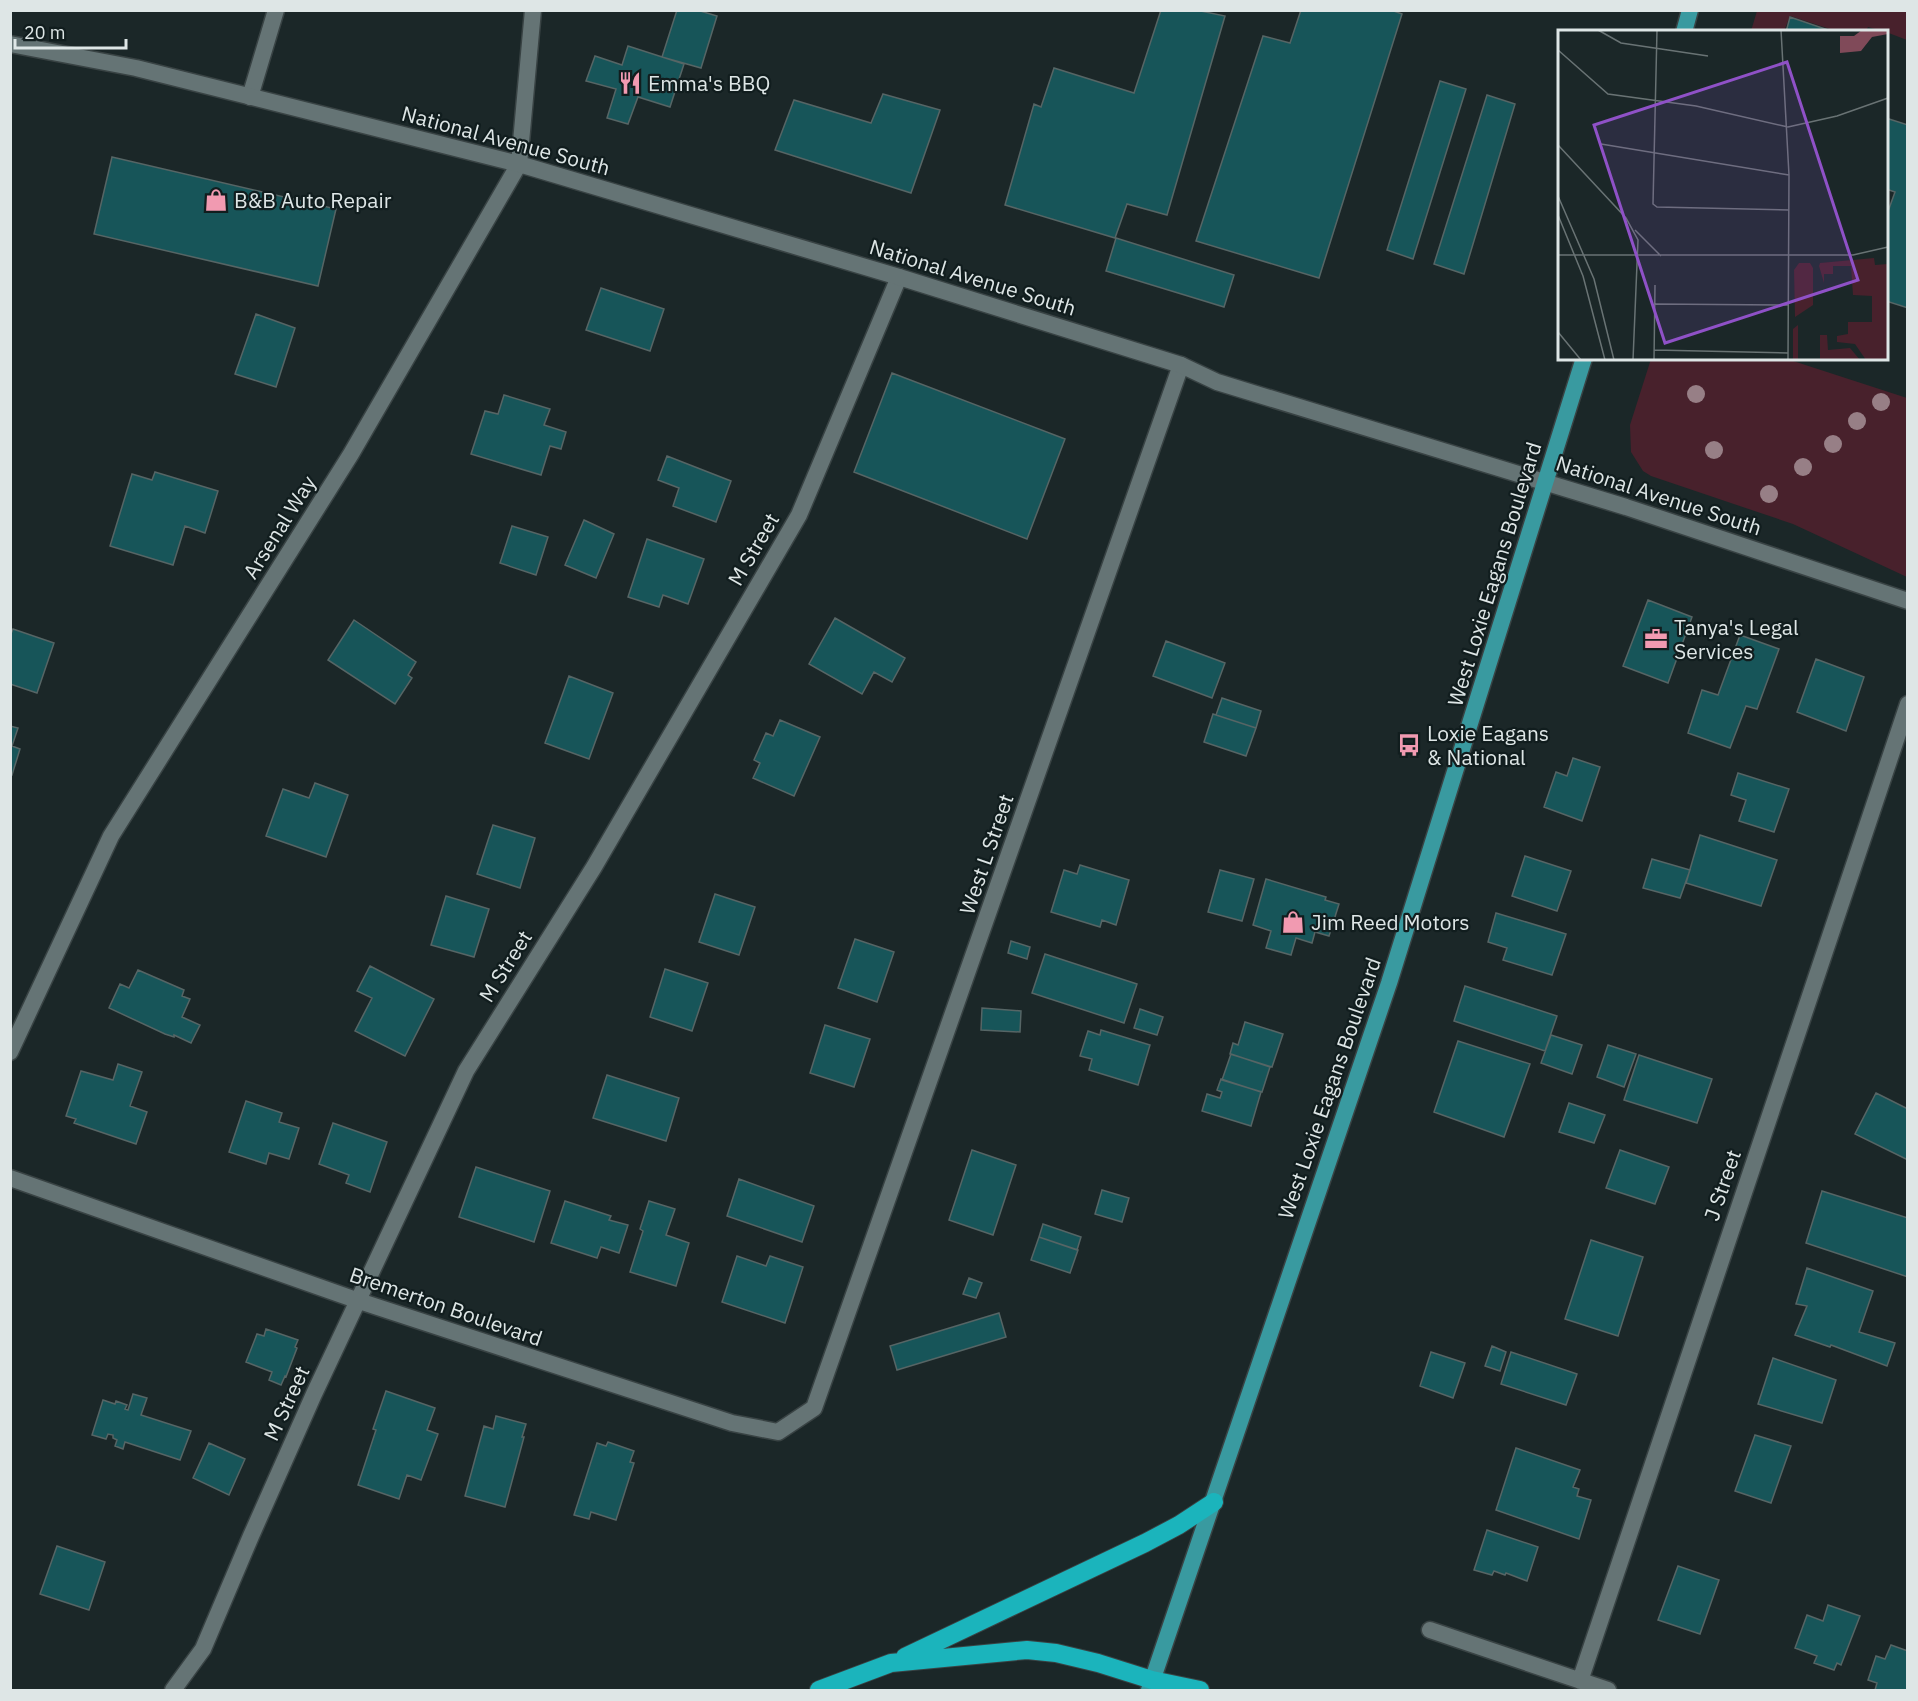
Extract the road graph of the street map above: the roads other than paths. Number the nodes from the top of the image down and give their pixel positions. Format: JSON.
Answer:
{"nodes":[{"id":1,"x":276,"y":10,"type":"edge"},
{"id":2,"x":533,"y":10,"type":"edge"},
{"id":3,"x":1690,"y":10,"type":"edge"},
{"id":4,"x":1685,"y":30,"type":"edge"},
{"id":5,"x":10,"y":44,"type":"edge"},
{"id":6,"x":250,"y":97,"type":"junction"},
{"id":7,"x":519,"y":164,"type":"junction"},
{"id":8,"x":899,"y":278,"type":"junction"},
{"id":9,"x":1583,"y":360,"type":"edge"},
{"id":10,"x":1181,"y":365,"type":"junction"},
{"id":11,"x":1546,"y":483,"type":"junction"},
{"id":12,"x":1908,"y":601,"type":"edge"},
{"id":13,"x":1908,"y":704,"type":"edge"},
{"id":14,"x":10,"y":1052,"type":"edge"},
{"id":15,"x":10,"y":1178,"type":"edge"},
{"id":16,"x":359,"y":1301,"type":"junction"},
{"id":17,"x":832,"y":1357,"type":"joint"},
{"id":18,"x":1214,"y":1502,"type":"junction"},
{"id":19,"x":1430,"y":1630,"type":"dead end"},
{"id":20,"x":891,"y":1663,"type":"junction"},
{"id":21,"x":1580,"y":1681,"type":"junction"},
{"id":22,"x":1150,"y":1685,"type":"edge"},
{"id":23,"x":172,"y":1690,"type":"edge"},
{"id":24,"x":819,"y":1690,"type":"edge"},
{"id":25,"x":1200,"y":1690,"type":"edge"},
{"id":26,"x":1608,"y":1690,"type":"edge"}],
"edges":[{"from":1,"to":6,"type":"street"},
{"from":2,"to":7,"type":"street","name":"Arsenal Way"},
{"from":3,"to":4,"type":"main road"},
{"from":5,"to":6,"type":"street","name":"National Avenue South"},
{"from":6,"to":7,"type":"street","name":"National Avenue South"},
{"from":7,"to":8,"type":"street","name":"National Avenue South"},
{"from":7,"to":14,"type":"street","name":"Arsenal Way"},
{"from":8,"to":10,"type":"street","name":"National Avenue South"},
{"from":8,"to":16,"type":"street","name":"M Street"},
{"from":9,"to":11,"type":"main road","name":"West Loxie Eagans Boulevard"},
{"from":10,"to":11,"type":"street","name":"National Avenue South"},
{"from":10,"to":17,"type":"street","name":"West L Street"},
{"from":11,"to":12,"type":"street","name":"National Avenue South"},
{"from":11,"to":18,"type":"main road","name":"West Loxie Eagans Boulevard"},
{"from":13,"to":21,"type":"street","name":"J Street"},
{"from":15,"to":16,"type":"street","name":"Bremerton Boulevard"},
{"from":16,"to":17,"type":"street","name":"Bremerton Boulevard"},
{"from":16,"to":23,"type":"street","name":"M Street"},
{"from":18,"to":20,"type":"highway"},
{"from":18,"to":22,"type":"main road","name":"West Loxie Eagans Boulevard"},
{"from":19,"to":21,"type":"street"},
{"from":20,"to":22,"type":"highway"},
{"from":20,"to":24,"type":"highway"},
{"from":21,"to":26,"type":"street"},
{"from":22,"to":25,"type":"highway"}]}
